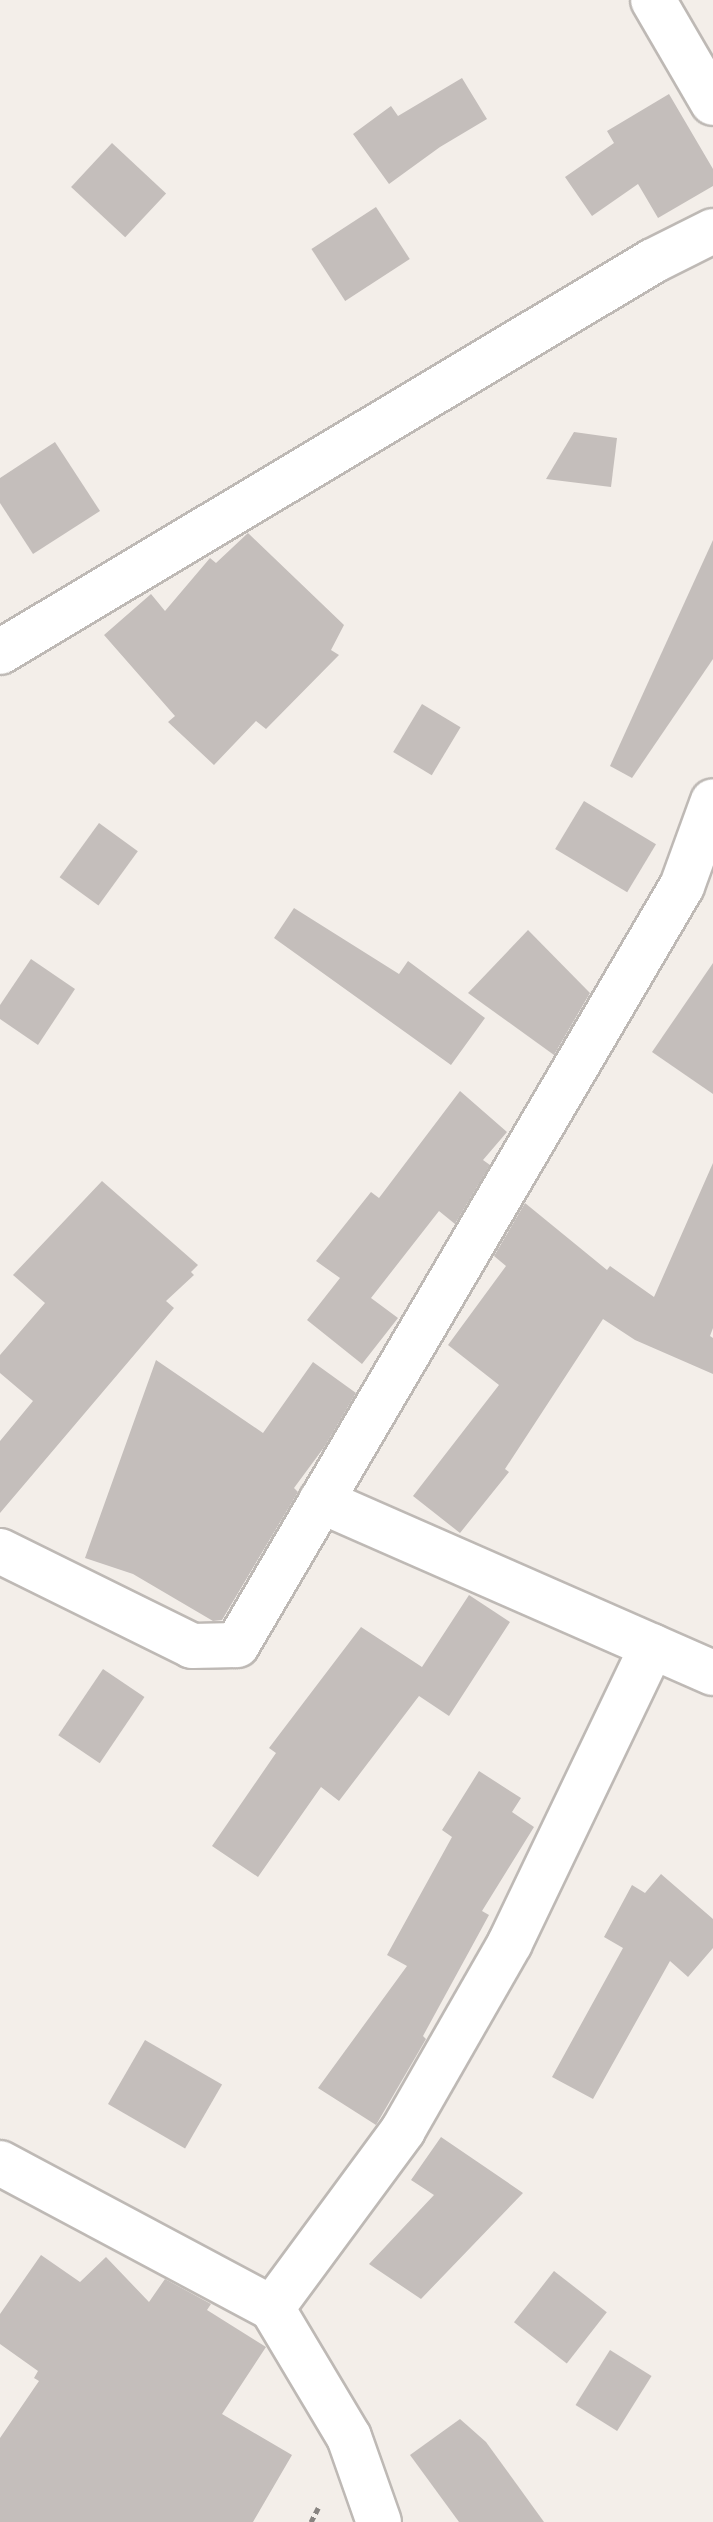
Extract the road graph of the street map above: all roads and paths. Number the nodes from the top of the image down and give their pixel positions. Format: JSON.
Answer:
{"nodes":[{"id":1,"x":653,"y":0,"type":"edge"},
{"id":2,"x":713,"y":103,"type":"edge"},
{"id":3,"x":713,"y":231,"type":"edge"},
{"id":4,"x":0,"y":652,"type":"edge"},
{"id":5,"x":713,"y":801,"type":"edge"},
{"id":6,"x":698,"y":891,"type":"edge"},
{"id":7,"x":321,"y":1501,"type":"junction"},
{"id":8,"x":0,"y":1551,"type":"edge"},
{"id":9,"x":652,"y":1646,"type":"junction"},
{"id":10,"x":713,"y":1673,"type":"edge"},
{"id":11,"x":0,"y":2163,"type":"edge"},
{"id":12,"x":272,"y":2308,"type":"junction"},
{"id":13,"x":379,"y":2522,"type":"edge"}],
"edges":[{"from":1,"to":2,"type":"street"},
{"from":3,"to":4,"type":"street"},
{"from":5,"to":6,"type":"street"},
{"from":6,"to":7,"type":"street"},
{"from":7,"to":8,"type":"street"},
{"from":7,"to":9,"type":"street"},
{"from":9,"to":10,"type":"street"},
{"from":9,"to":12,"type":"street"},
{"from":11,"to":12,"type":"street"},
{"from":12,"to":13,"type":"street"}]}
